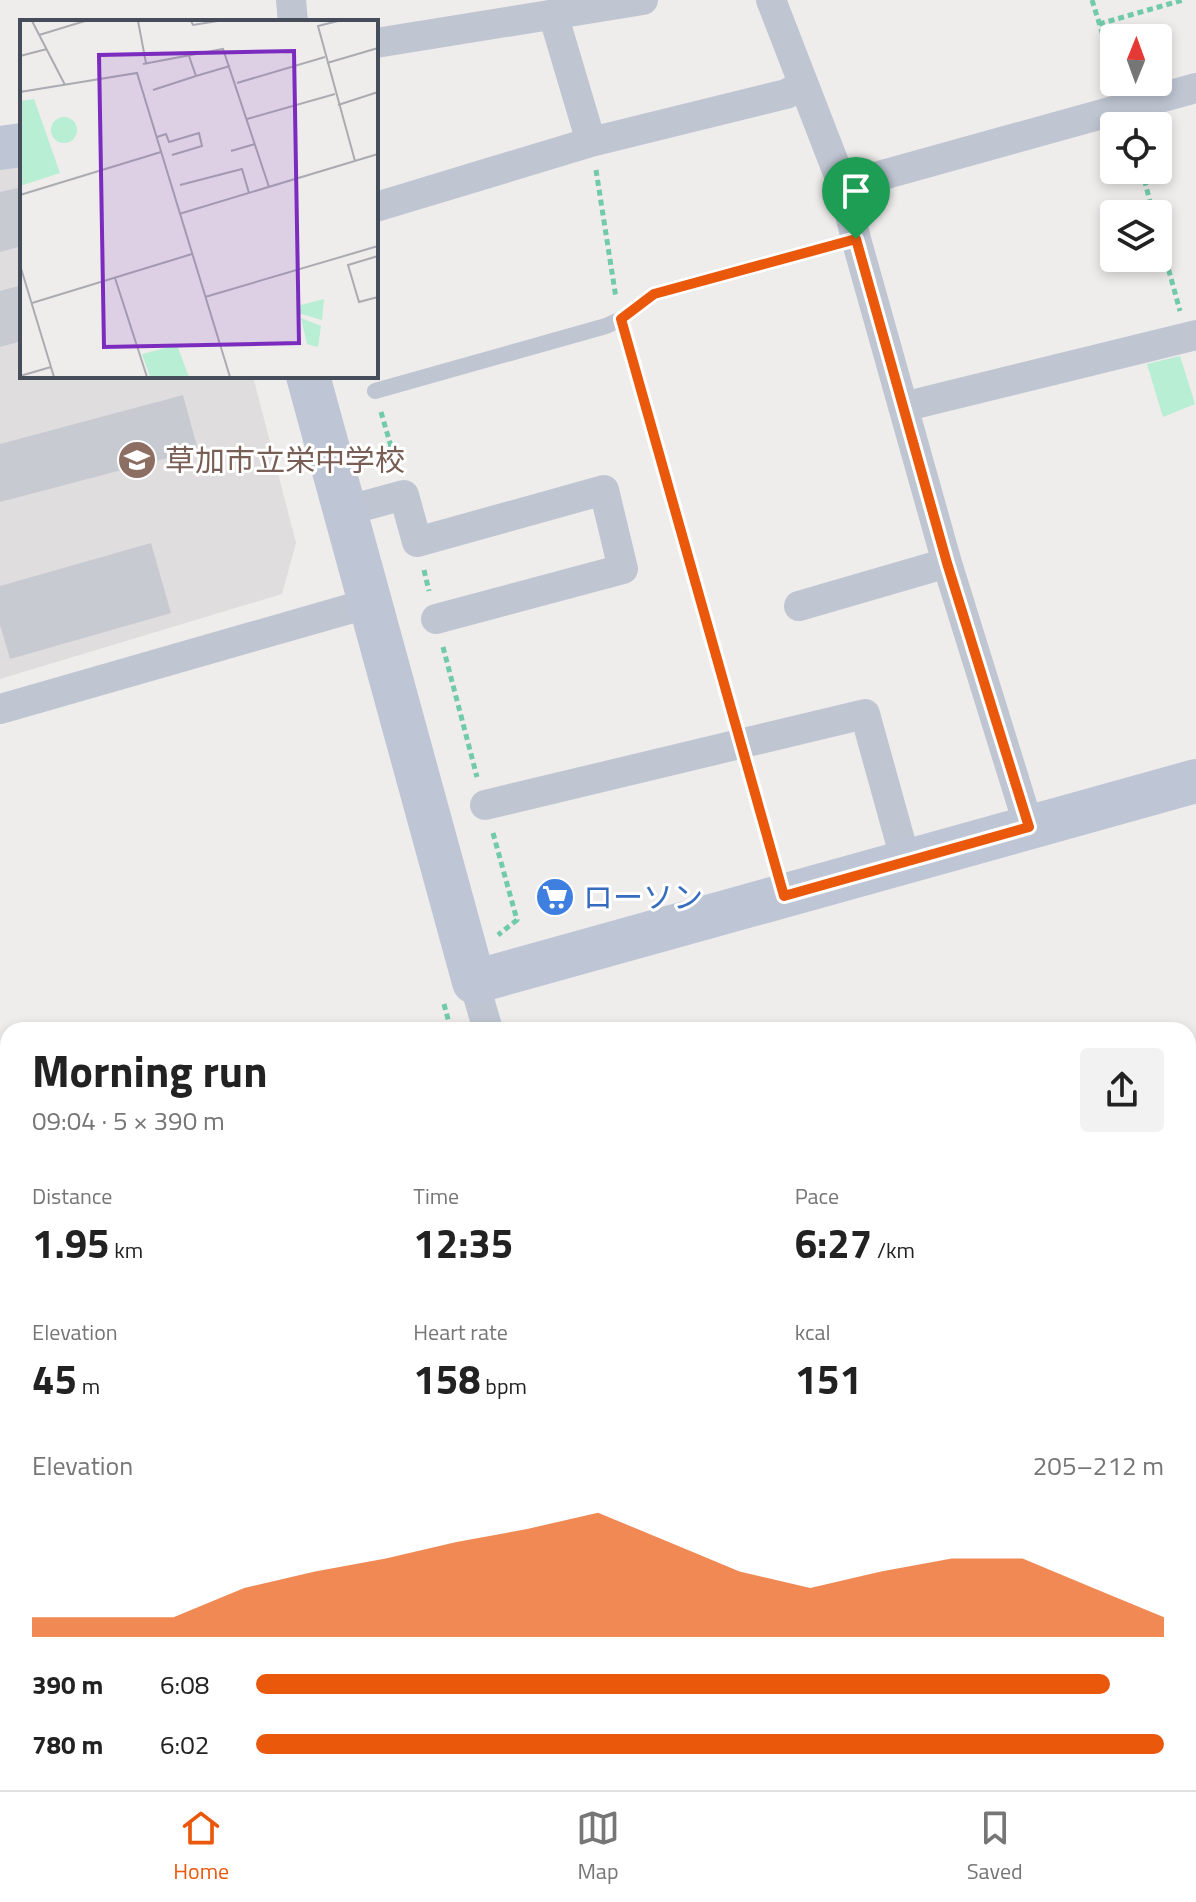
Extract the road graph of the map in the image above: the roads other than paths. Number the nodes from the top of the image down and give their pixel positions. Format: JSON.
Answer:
{"nodes":[{"id":1,"x":291,"y":0,"type":"edge"},
{"id":2,"x":643,"y":0,"type":"edge"},
{"id":3,"x":771,"y":0,"type":"edge"},
{"id":4,"x":553,"y":14,"type":"junction"},
{"id":5,"x":293,"y":20,"type":"edge"},
{"id":6,"x":378,"y":43,"type":"edge"},
{"id":7,"x":804,"y":85,"type":"junction"},
{"id":8,"x":1196,"y":88,"type":"edge"},
{"id":9,"x":591,"y":142,"type":"junction"},
{"id":10,"x":20,"y":145,"type":"edge"},
{"id":11,"x":0,"y":148,"type":"edge"},
{"id":12,"x":843,"y":186,"type":"junction"},
{"id":13,"x":378,"y":206,"type":"edge"},
{"id":14,"x":856,"y":239,"type":"junction"},
{"id":15,"x":1191,"y":336,"type":"edge"},
{"id":16,"x":309,"y":378,"type":"edge"},
{"id":17,"x":375,"y":391,"type":"road end"},
{"id":18,"x":903,"y":407,"type":"junction"},
{"id":19,"x":345,"y":511,"type":"junction"},
{"id":20,"x":947,"y":563,"type":"junction"},
{"id":21,"x":370,"y":603,"type":"junction"},
{"id":22,"x":799,"y":606,"type":"dead end"},
{"id":23,"x":436,"y":619,"type":"road end"},
{"id":24,"x":0,"y":709,"type":"edge"},
{"id":25,"x":1196,"y":781,"type":"edge"},
{"id":26,"x":485,"y":805,"type":"road end"},
{"id":27,"x":1029,"y":827,"type":"junction"},
{"id":28,"x":906,"y":862,"type":"junction"},
{"id":29,"x":489,"y":978,"type":"junction"},
{"id":30,"x":488,"y":1022,"type":"edge"}],
"edges":[{"from":1,"to":5,"type":"street"},
{"from":2,"to":4,"type":"street"},
{"from":3,"to":7,"type":"street"},
{"from":4,"to":6,"type":"street"},
{"from":4,"to":9,"type":"street"},
{"from":7,"to":9,"type":"street"},
{"from":7,"to":12,"type":"street"},
{"from":8,"to":12,"type":"street"},
{"from":9,"to":13,"type":"street"},
{"from":10,"to":11,"type":"street"},
{"from":12,"to":14,"type":"street"},
{"from":14,"to":17,"type":"lane"},
{"from":14,"to":18,"type":"street"},
{"from":15,"to":18,"type":"street"},
{"from":16,"to":19,"type":"street"},
{"from":18,"to":20,"type":"street"},
{"from":19,"to":21,"type":"street"},
{"from":19,"to":23,"type":"street"},
{"from":20,"to":22,"type":"street"},
{"from":20,"to":27,"type":"street"},
{"from":21,"to":24,"type":"street"},
{"from":21,"to":29,"type":"street"},
{"from":25,"to":27,"type":"street"},
{"from":26,"to":28,"type":"street"},
{"from":27,"to":28,"type":"street"},
{"from":28,"to":29,"type":"street"},
{"from":29,"to":30,"type":"street"}]}
